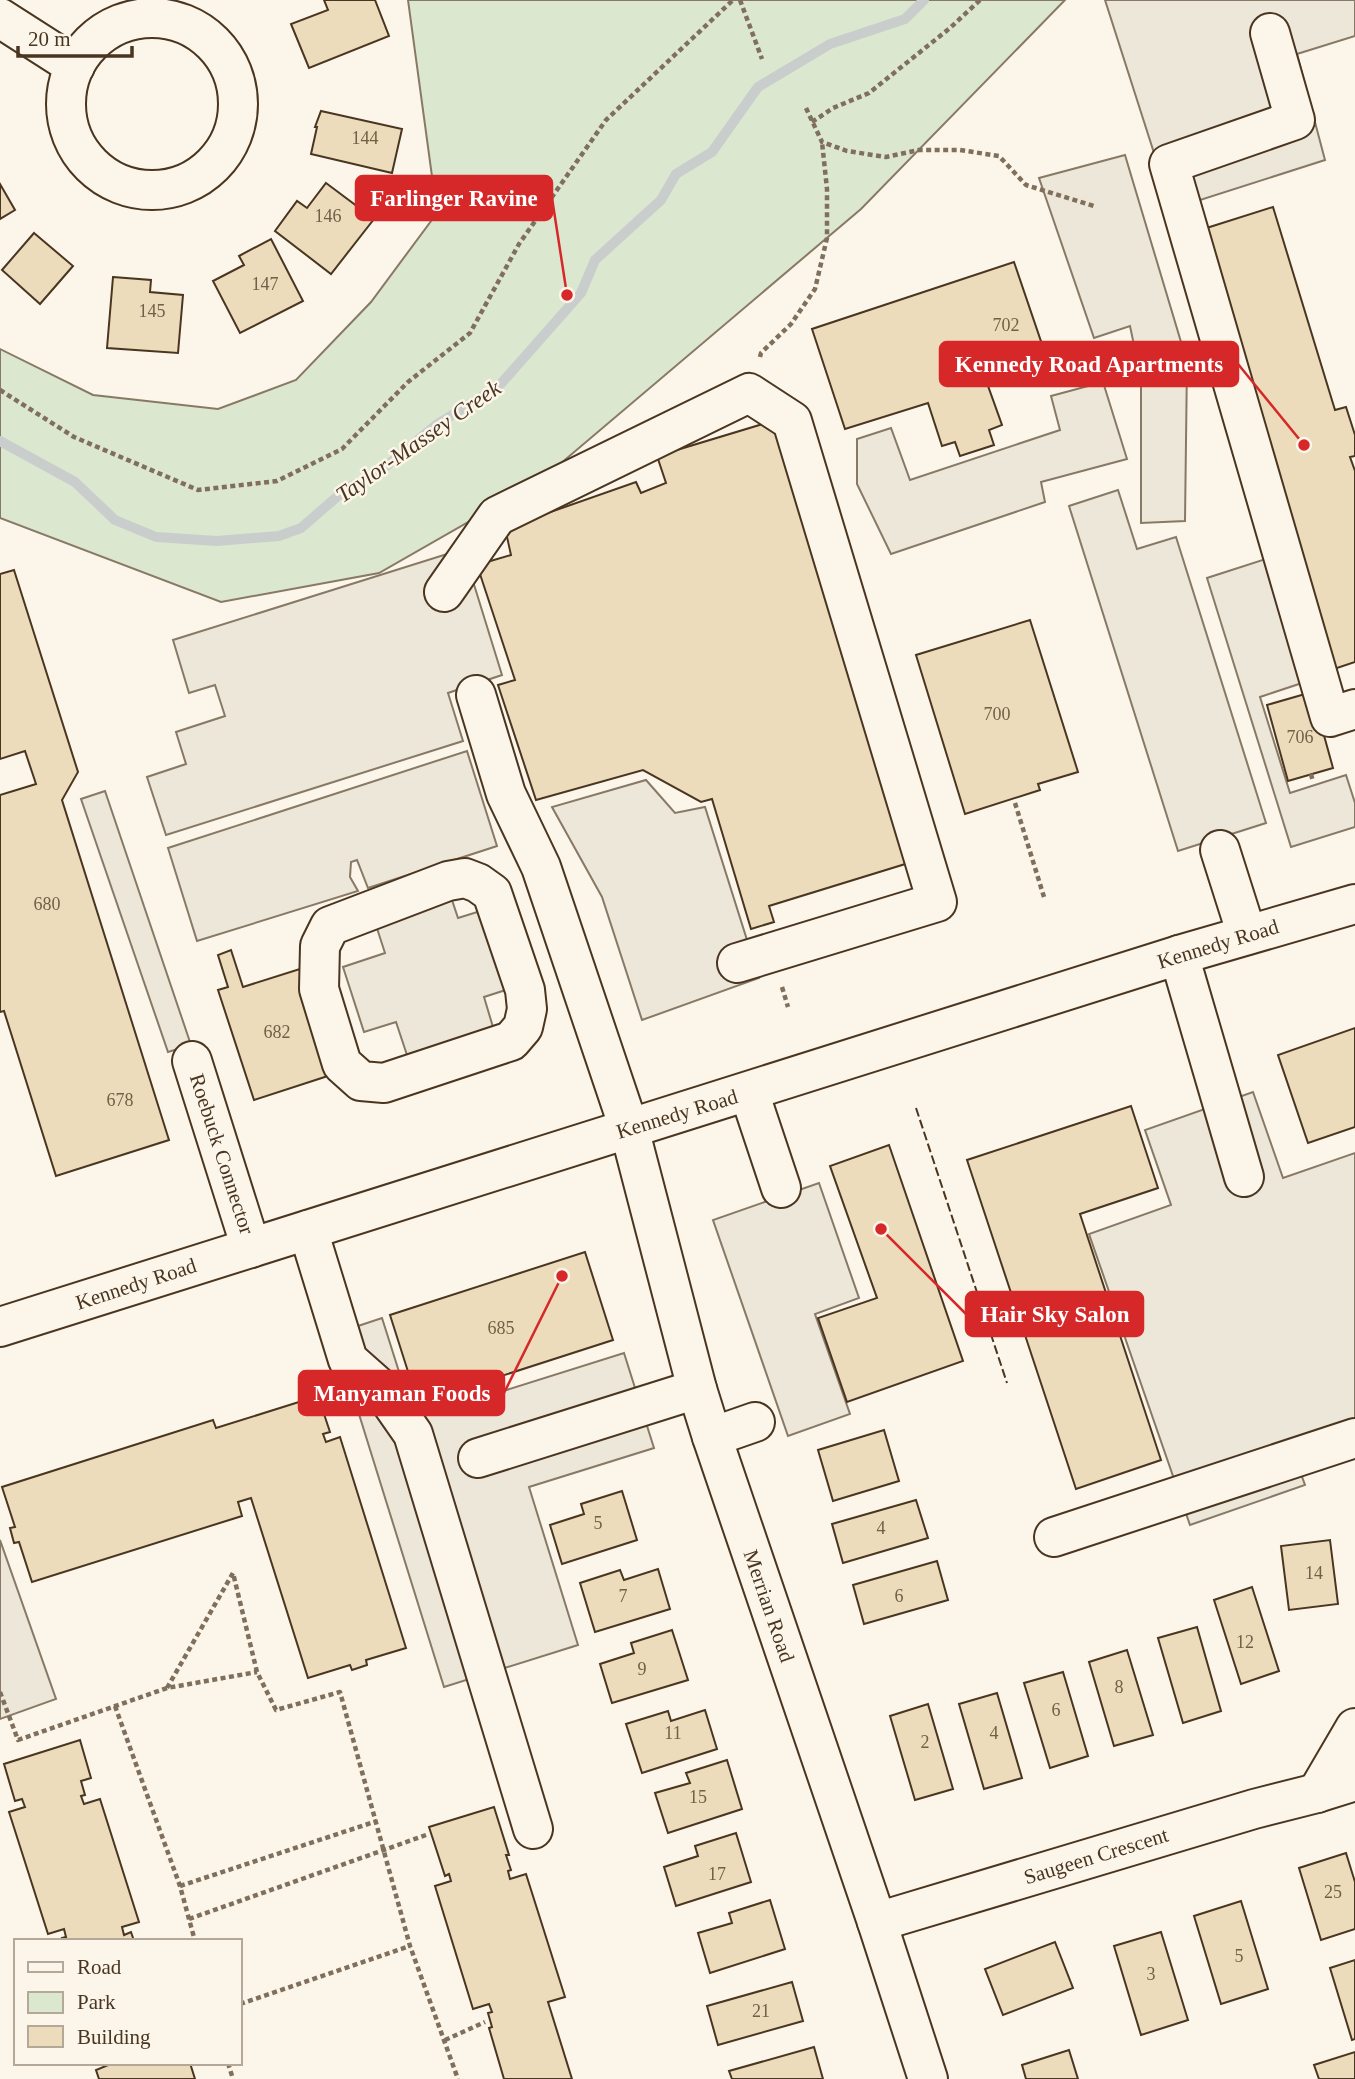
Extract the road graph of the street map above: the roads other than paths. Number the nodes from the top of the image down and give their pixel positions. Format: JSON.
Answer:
{"nodes":[{"id":1,"x":0,"y":18,"type":"edge"},
{"id":2,"x":1270,"y":33,"type":"dead end"},
{"id":3,"x":75,"y":66,"type":"junction"},
{"id":4,"x":444,"y":592,"type":"dead end"},
{"id":5,"x":476,"y":695,"type":"dead end"},
{"id":6,"x":1355,"y":709,"type":"edge"},
{"id":7,"x":1220,"y":850,"type":"dead end"},
{"id":8,"x":1355,"y":904,"type":"edge"},
{"id":9,"x":330,"y":926,"type":"joint"},
{"id":10,"x":1247,"y":935,"type":"junction"},
{"id":11,"x":1179,"y":955,"type":"junction"},
{"id":12,"x":737,"y":963,"type":"dead end"},
{"id":13,"x":192,"y":1061,"type":"dead end"},
{"id":14,"x":749,"y":1092,"type":"junction"},
{"id":15,"x":629,"y":1128,"type":"junction"},
{"id":16,"x":1244,"y":1177,"type":"dead end"},
{"id":17,"x":781,"y":1188,"type":"dead end"},
{"id":18,"x":308,"y":1230,"type":"junction"},
{"id":19,"x":251,"y":1248,"type":"junction"},
{"id":20,"x":0,"y":1327,"type":"edge"},
{"id":21,"x":697,"y":1389,"type":"junction"},
{"id":22,"x":755,"y":1422,"type":"dead end"},
{"id":23,"x":712,"y":1437,"type":"junction"},
{"id":24,"x":1355,"y":1438,"type":"edge"},
{"id":25,"x":478,"y":1458,"type":"dead end"},
{"id":26,"x":1054,"y":1537,"type":"dead end"},
{"id":27,"x":1355,"y":1728,"type":"edge"},
{"id":28,"x":1355,"y":1781,"type":"edge"},
{"id":29,"x":1317,"y":1794,"type":"junction"},
{"id":30,"x":533,"y":1829,"type":"dead end"},
{"id":31,"x":877,"y":1922,"type":"junction"},
{"id":32,"x":928,"y":2079,"type":"edge"}],
"edges":[{"from":1,"to":3,"type":"street"},
{"from":2,"to":6,"type":"street"},
{"from":3,"to":3,"type":"street"},
{"from":4,"to":12,"type":"street"},
{"from":5,"to":15,"type":"street","name":"Merrian Road"},
{"from":7,"to":10,"type":"street"},
{"from":8,"to":10,"type":"street","name":"Kennedy Road"},
{"from":9,"to":9,"type":"street"},
{"from":10,"to":11,"type":"street","name":"Kennedy Road"},
{"from":11,"to":14,"type":"street","name":"Kennedy Road"},
{"from":11,"to":16,"type":"street"},
{"from":13,"to":19,"type":"street","name":"Roebuck Connector"},
{"from":14,"to":15,"type":"street","name":"Kennedy Road"},
{"from":14,"to":17,"type":"street"},
{"from":15,"to":18,"type":"street","name":"Kennedy Road"},
{"from":15,"to":21,"type":"street","name":"Merrian Road"},
{"from":18,"to":19,"type":"street","name":"Kennedy Road"},
{"from":18,"to":30,"type":"street"},
{"from":19,"to":20,"type":"street","name":"Kennedy Road"},
{"from":21,"to":23,"type":"street","name":"Merrian Road"},
{"from":21,"to":25,"type":"street"},
{"from":22,"to":23,"type":"street"},
{"from":23,"to":31,"type":"street","name":"Merrian Road"},
{"from":24,"to":26,"type":"street"},
{"from":27,"to":29,"type":"street"},
{"from":28,"to":29,"type":"street","name":"Saugeen Crescent"},
{"from":29,"to":31,"type":"street","name":"Saugeen Crescent"},
{"from":31,"to":32,"type":"street","name":"Merrian Road"}]}
